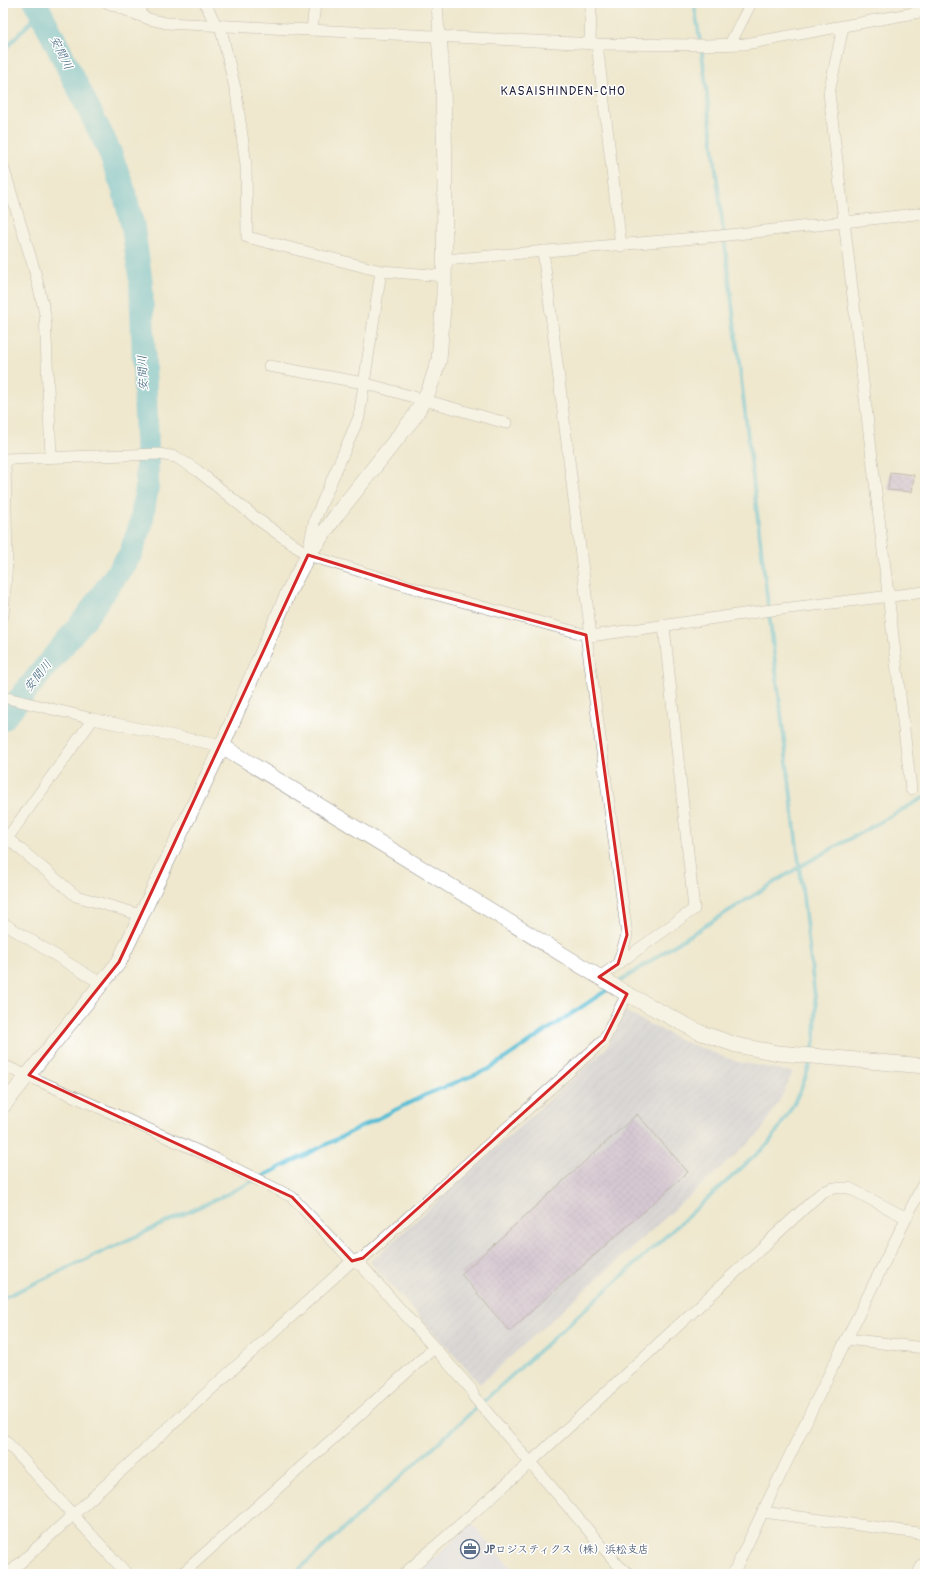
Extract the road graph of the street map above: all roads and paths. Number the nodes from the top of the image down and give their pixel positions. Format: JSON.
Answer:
{"nodes":[{"id":1,"x":108,"y":3,"type":"edge"},
{"id":2,"x":141,"y":3,"type":"edge"},
{"id":3,"x":205,"y":3,"type":"edge"},
{"id":4,"x":315,"y":3,"type":"edge"},
{"id":5,"x":437,"y":3,"type":"edge"},
{"id":6,"x":591,"y":3,"type":"edge"},
{"id":7,"x":751,"y":3,"type":"edge"},
{"id":8,"x":925,"y":11,"type":"edge"},
{"id":9,"x":138,"y":15,"type":"junction"},
{"id":10,"x":218,"y":25,"type":"junction"},
{"id":11,"x":843,"y":27,"type":"junction"},
{"id":12,"x":312,"y":30,"type":"junction"},
{"id":13,"x":438,"y":36,"type":"junction"},
{"id":14,"x":594,"y":44,"type":"junction"},
{"id":15,"x":730,"y":44,"type":"junction"},
{"id":16,"x":3,"y":166,"type":"edge"},
{"id":17,"x":925,"y":213,"type":"edge"},
{"id":18,"x":845,"y":222,"type":"junction"},
{"id":19,"x":621,"y":246,"type":"junction"},
{"id":20,"x":543,"y":251,"type":"junction"},
{"id":21,"x":444,"y":260,"type":"junction"},
{"id":22,"x":381,"y":272,"type":"junction"},
{"id":23,"x":444,"y":276,"type":"junction"},
{"id":24,"x":270,"y":366,"type":"dead end"},
{"id":25,"x":364,"y":384,"type":"junction"},
{"id":26,"x":424,"y":401,"type":"junction"},
{"id":27,"x":506,"y":423,"type":"dead end"},
{"id":28,"x":51,"y":457,"type":"junction"},
{"id":29,"x":4,"y":459,"type":"edge"},
{"id":30,"x":308,"y":555,"type":"junction"},
{"id":31,"x":925,"y":592,"type":"edge"},
{"id":32,"x":889,"y":596,"type":"junction"},
{"id":33,"x":3,"y":603,"type":"edge"},
{"id":34,"x":3,"y":616,"type":"edge"},
{"id":35,"x":664,"y":626,"type":"junction"},
{"id":36,"x":589,"y":635,"type":"junction"},
{"id":37,"x":3,"y":697,"type":"edge"},
{"id":38,"x":93,"y":719,"type":"junction"},
{"id":39,"x":222,"y":746,"type":"junction"},
{"id":40,"x":911,"y":789,"type":"dead end"},
{"id":41,"x":5,"y":841,"type":"edge"},
{"id":42,"x":141,"y":916,"type":"junction"},
{"id":43,"x":3,"y":923,"type":"edge"},
{"id":44,"x":618,"y":964,"type":"junction"},
{"id":45,"x":602,"y":979,"type":"junction"},
{"id":46,"x":102,"y":984,"type":"junction"},
{"id":47,"x":624,"y":992,"type":"junction"},
{"id":48,"x":3,"y":1065,"type":"edge"},
{"id":49,"x":925,"y":1066,"type":"edge"},
{"id":50,"x":29,"y":1075,"type":"junction"},
{"id":51,"x":3,"y":1106,"type":"edge"},
{"id":52,"x":925,"y":1180,"type":"edge"},
{"id":53,"x":905,"y":1217,"type":"junction"},
{"id":54,"x":352,"y":1261,"type":"junction"},
{"id":55,"x":846,"y":1339,"type":"junction"},
{"id":56,"x":434,"y":1348,"type":"junction"},
{"id":57,"x":925,"y":1348,"type":"edge"},
{"id":58,"x":3,"y":1438,"type":"edge"},
{"id":59,"x":531,"y":1462,"type":"junction"},
{"id":60,"x":763,"y":1512,"type":"junction"},
{"id":61,"x":72,"y":1514,"type":"junction"},
{"id":62,"x":925,"y":1534,"type":"edge"},
{"id":63,"x":925,"y":1566,"type":"edge"},
{"id":64,"x":8,"y":1574,"type":"edge"},
{"id":65,"x":127,"y":1574,"type":"edge"},
{"id":66,"x":182,"y":1574,"type":"edge"},
{"id":67,"x":404,"y":1574,"type":"edge"},
{"id":68,"x":629,"y":1574,"type":"edge"},
{"id":69,"x":733,"y":1574,"type":"edge"},
{"id":70,"x":921,"y":1574,"type":"edge"}],
"edges":[{"from":1,"to":9,"type":"street"},
{"from":2,"to":9,"type":"street"},
{"from":3,"to":10,"type":"street"},
{"from":4,"to":12,"type":"street"},
{"from":5,"to":13,"type":"street"},
{"from":6,"to":14,"type":"street"},
{"from":7,"to":15,"type":"street"},
{"from":8,"to":11,"type":"street"},
{"from":9,"to":10,"type":"street"},
{"from":10,"to":12,"type":"street"},
{"from":10,"to":22,"type":"street"},
{"from":11,"to":15,"type":"street"},
{"from":11,"to":18,"type":"street"},
{"from":12,"to":13,"type":"street"},
{"from":13,"to":14,"type":"street"},
{"from":13,"to":21,"type":"street"},
{"from":14,"to":15,"type":"street"},
{"from":14,"to":19,"type":"street"},
{"from":16,"to":28,"type":"street"},
{"from":17,"to":18,"type":"street"},
{"from":18,"to":19,"type":"street"},
{"from":18,"to":32,"type":"street"},
{"from":19,"to":20,"type":"street"},
{"from":20,"to":21,"type":"street"},
{"from":20,"to":36,"type":"street"},
{"from":21,"to":23,"type":"street"},
{"from":22,"to":23,"type":"street"},
{"from":22,"to":25,"type":"street"},
{"from":23,"to":26,"type":"street"},
{"from":24,"to":25,"type":"street"},
{"from":25,"to":26,"type":"street"},
{"from":25,"to":30,"type":"street"},
{"from":26,"to":27,"type":"street"},
{"from":26,"to":30,"type":"street"},
{"from":28,"to":29,"type":"street"},
{"from":28,"to":30,"type":"street"},
{"from":29,"to":33,"type":"street"},
{"from":30,"to":36,"type":"street"},
{"from":30,"to":39,"type":"street"},
{"from":31,"to":32,"type":"street"},
{"from":32,"to":35,"type":"street"},
{"from":32,"to":40,"type":"street"},
{"from":33,"to":34,"type":"street"},
{"from":35,"to":36,"type":"street"},
{"from":35,"to":44,"type":"street"},
{"from":36,"to":44,"type":"street"},
{"from":37,"to":38,"type":"street"},
{"from":38,"to":39,"type":"street"},
{"from":38,"to":41,"type":"street"},
{"from":39,"to":42,"type":"street"},
{"from":39,"to":45,"type":"street"},
{"from":41,"to":42,"type":"street"},
{"from":42,"to":46,"type":"street"},
{"from":43,"to":46,"type":"street"},
{"from":44,"to":45,"type":"street"},
{"from":45,"to":47,"type":"street"},
{"from":46,"to":50,"type":"street"},
{"from":47,"to":49,"type":"street"},
{"from":47,"to":54,"type":"street"},
{"from":48,"to":50,"type":"street"},
{"from":50,"to":51,"type":"street"},
{"from":50,"to":54,"type":"street"},
{"from":52,"to":53,"type":"street"},
{"from":53,"to":55,"type":"street"},
{"from":53,"to":59,"type":"street"},
{"from":54,"to":56,"type":"street"},
{"from":54,"to":61,"type":"street"},
{"from":55,"to":57,"type":"street"},
{"from":55,"to":60,"type":"street"},
{"from":56,"to":59,"type":"street"},
{"from":56,"to":66,"type":"street"},
{"from":58,"to":61,"type":"street"},
{"from":59,"to":67,"type":"street"},
{"from":59,"to":68,"type":"street"},
{"from":60,"to":62,"type":"street"},
{"from":60,"to":69,"type":"street"},
{"from":61,"to":64,"type":"street"},
{"from":61,"to":65,"type":"street"},
{"from":63,"to":70,"type":"main road"}]}
